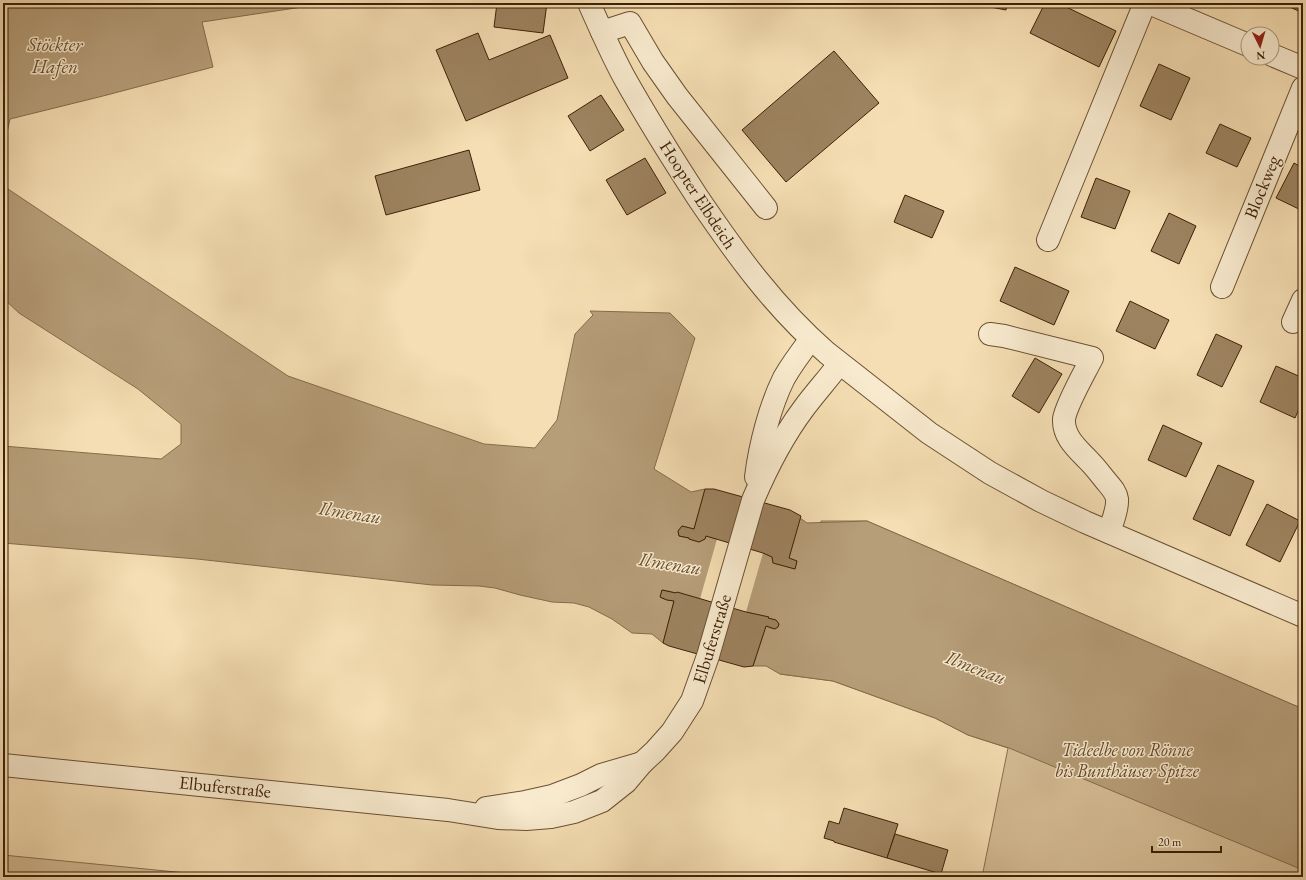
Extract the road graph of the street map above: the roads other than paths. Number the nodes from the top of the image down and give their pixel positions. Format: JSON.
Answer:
{"nodes":[{"id":1,"x":589,"y":3,"type":"edge"},
{"id":2,"x":1145,"y":3,"type":"edge"},
{"id":3,"x":1149,"y":3,"type":"edge"},
{"id":4,"x":602,"y":32,"type":"junction"},
{"id":5,"x":1240,"y":42,"type":"edge"},
{"id":6,"x":1280,"y":58,"type":"edge"},
{"id":7,"x":1303,"y":68,"type":"edge"},
{"id":8,"x":1303,"y":88,"type":"edge"},
{"id":9,"x":766,"y":208,"type":"dead end"},
{"id":10,"x":1048,"y":240,"type":"dead end"},
{"id":11,"x":1222,"y":287,"type":"dead end"},
{"id":12,"x":1303,"y":300,"type":"edge"},
{"id":13,"x":1293,"y":322,"type":"dead end"},
{"id":14,"x":990,"y":334,"type":"dead end"},
{"id":15,"x":811,"y":340,"type":"junction"},
{"id":16,"x":840,"y":364,"type":"junction"},
{"id":17,"x":753,"y":500,"type":"junction"},
{"id":18,"x":1109,"y":532,"type":"junction"},
{"id":19,"x":1303,"y":616,"type":"edge"},
{"id":20,"x":3,"y":765,"type":"edge"}],
"edges":[{"from":1,"to":4,"type":"street","name":"Hoopter Elbdeich"},
{"from":2,"to":10,"type":"street"},
{"from":3,"to":5,"type":"street"},
{"from":4,"to":9,"type":"street"},
{"from":4,"to":15,"type":"street","name":"Hoopter Elbdeich"},
{"from":6,"to":7,"type":"street"},
{"from":8,"to":11,"type":"street","name":"Blockweg"},
{"from":12,"to":13,"type":"street"},
{"from":14,"to":18,"type":"street"},
{"from":15,"to":16,"type":"street","name":"Hoopter Elbdeich"},
{"from":15,"to":17,"type":"street","name":"Elbuferstraße"},
{"from":16,"to":17,"type":"street","name":"Elbuferstraße"},
{"from":16,"to":18,"type":"street","name":"Hoopter Elbdeich"},
{"from":17,"to":20,"type":"street","name":"Elbuferstraße"},
{"from":18,"to":19,"type":"street","name":"Hoopter Elbdeich"}]}
